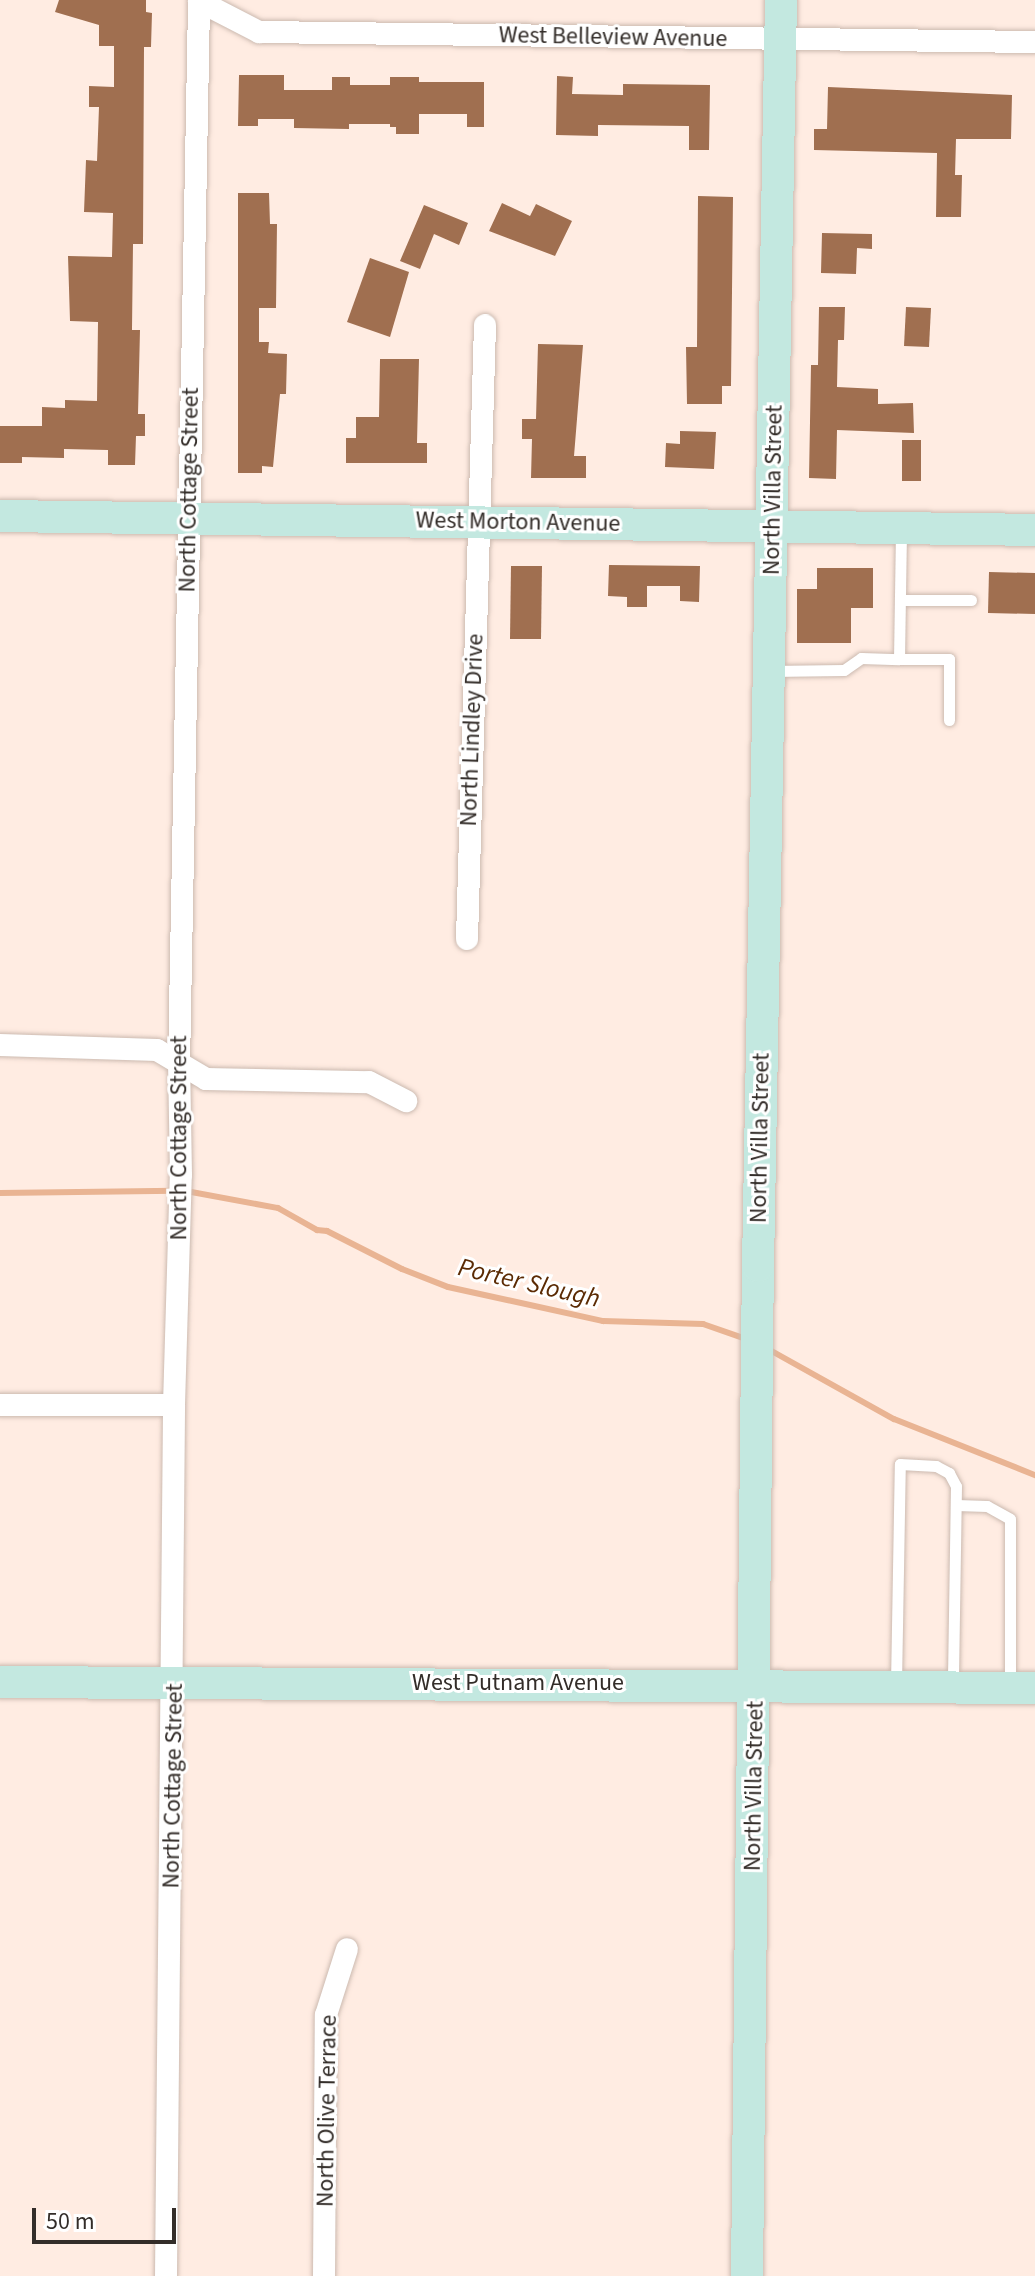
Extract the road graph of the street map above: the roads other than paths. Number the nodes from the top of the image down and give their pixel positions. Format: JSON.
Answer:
{"nodes":[{"id":1,"x":199,"y":0,"type":"edge"},
{"id":2,"x":781,"y":0,"type":"edge"},
{"id":3,"x":780,"y":39,"type":"junction"},
{"id":4,"x":1035,"y":42,"type":"edge"},
{"id":5,"x":485,"y":325,"type":"dead end"},
{"id":6,"x":0,"y":516,"type":"edge"},
{"id":7,"x":189,"y":519,"type":"junction"},
{"id":8,"x":478,"y":522,"type":"junction"},
{"id":9,"x":772,"y":526,"type":"junction"},
{"id":10,"x":901,"y":528,"type":"junction"},
{"id":11,"x":1035,"y":530,"type":"edge"},
{"id":12,"x":900,"y":600,"type":"junction"},
{"id":13,"x":971,"y":600,"type":"dead end"},
{"id":14,"x":899,"y":659,"type":"junction"},
{"id":15,"x":769,"y":671,"type":"junction"},
{"id":16,"x":949,"y":720,"type":"dead end"},
{"id":17,"x":467,"y":939,"type":"dead end"},
{"id":18,"x":0,"y":1045,"type":"edge"},
{"id":19,"x":179,"y":1065,"type":"junction"},
{"id":20,"x":406,"y":1101,"type":"dead end"},
{"id":21,"x":0,"y":1405,"type":"edge"},
{"id":22,"x":174,"y":1405,"type":"junction"},
{"id":23,"x":956,"y":1505,"type":"junction"},
{"id":24,"x":0,"y":1682,"type":"edge"},
{"id":25,"x":174,"y":1682,"type":"junction"},
{"id":26,"x":755,"y":1684,"type":"junction"},
{"id":27,"x":896,"y":1688,"type":"junction"},
{"id":28,"x":953,"y":1688,"type":"junction"},
{"id":29,"x":1022,"y":1688,"type":"edge"},
{"id":30,"x":347,"y":1949,"type":"dead end"},
{"id":31,"x":166,"y":2276,"type":"edge"},
{"id":32,"x":324,"y":2276,"type":"edge"},
{"id":33,"x":747,"y":2276,"type":"edge"}],
"edges":[{"from":1,"to":3,"type":"street","name":"West Belleview Avenue"},
{"from":1,"to":7,"type":"street","name":"North Cottage Street"},
{"from":2,"to":3,"type":"street","name":"North Villa Street"},
{"from":3,"to":4,"type":"street","name":"West Belleview Avenue"},
{"from":3,"to":9,"type":"street","name":"North Villa Street"},
{"from":5,"to":8,"type":"street","name":"North Lindley Drive"},
{"from":6,"to":7,"type":"street","name":"West Morton Avenue"},
{"from":7,"to":8,"type":"street","name":"West Morton Avenue"},
{"from":7,"to":19,"type":"street","name":"North Cottage Street"},
{"from":8,"to":9,"type":"street","name":"West Morton Avenue"},
{"from":8,"to":17,"type":"street","name":"North Lindley Drive"},
{"from":9,"to":10,"type":"street","name":"West Morton Avenue"},
{"from":9,"to":15,"type":"street","name":"North Villa Street"},
{"from":10,"to":11,"type":"street","name":"West Morton Avenue"},
{"from":10,"to":12,"type":"lane"},
{"from":12,"to":13,"type":"lane"},
{"from":12,"to":14,"type":"lane"},
{"from":14,"to":15,"type":"lane"},
{"from":14,"to":16,"type":"lane"},
{"from":15,"to":26,"type":"street","name":"North Villa Street"},
{"from":18,"to":19,"type":"street"},
{"from":19,"to":20,"type":"street"},
{"from":19,"to":22,"type":"street","name":"North Cottage Street"},
{"from":21,"to":22,"type":"street"},
{"from":22,"to":25,"type":"street","name":"North Cottage Street"},
{"from":23,"to":27,"type":"lane"},
{"from":23,"to":28,"type":"lane"},
{"from":23,"to":29,"type":"lane"},
{"from":24,"to":25,"type":"street","name":"West Putnam Avenue"},
{"from":25,"to":26,"type":"street","name":"West Putnam Avenue"},
{"from":25,"to":31,"type":"street","name":"North Cottage Street"},
{"from":26,"to":27,"type":"street","name":"West Putnam Avenue"},
{"from":26,"to":33,"type":"street","name":"North Villa Street"},
{"from":27,"to":28,"type":"street","name":"West Putnam Avenue"},
{"from":28,"to":29,"type":"street","name":"West Putnam Avenue"},
{"from":30,"to":32,"type":"street","name":"North Olive Terrace"}]}
